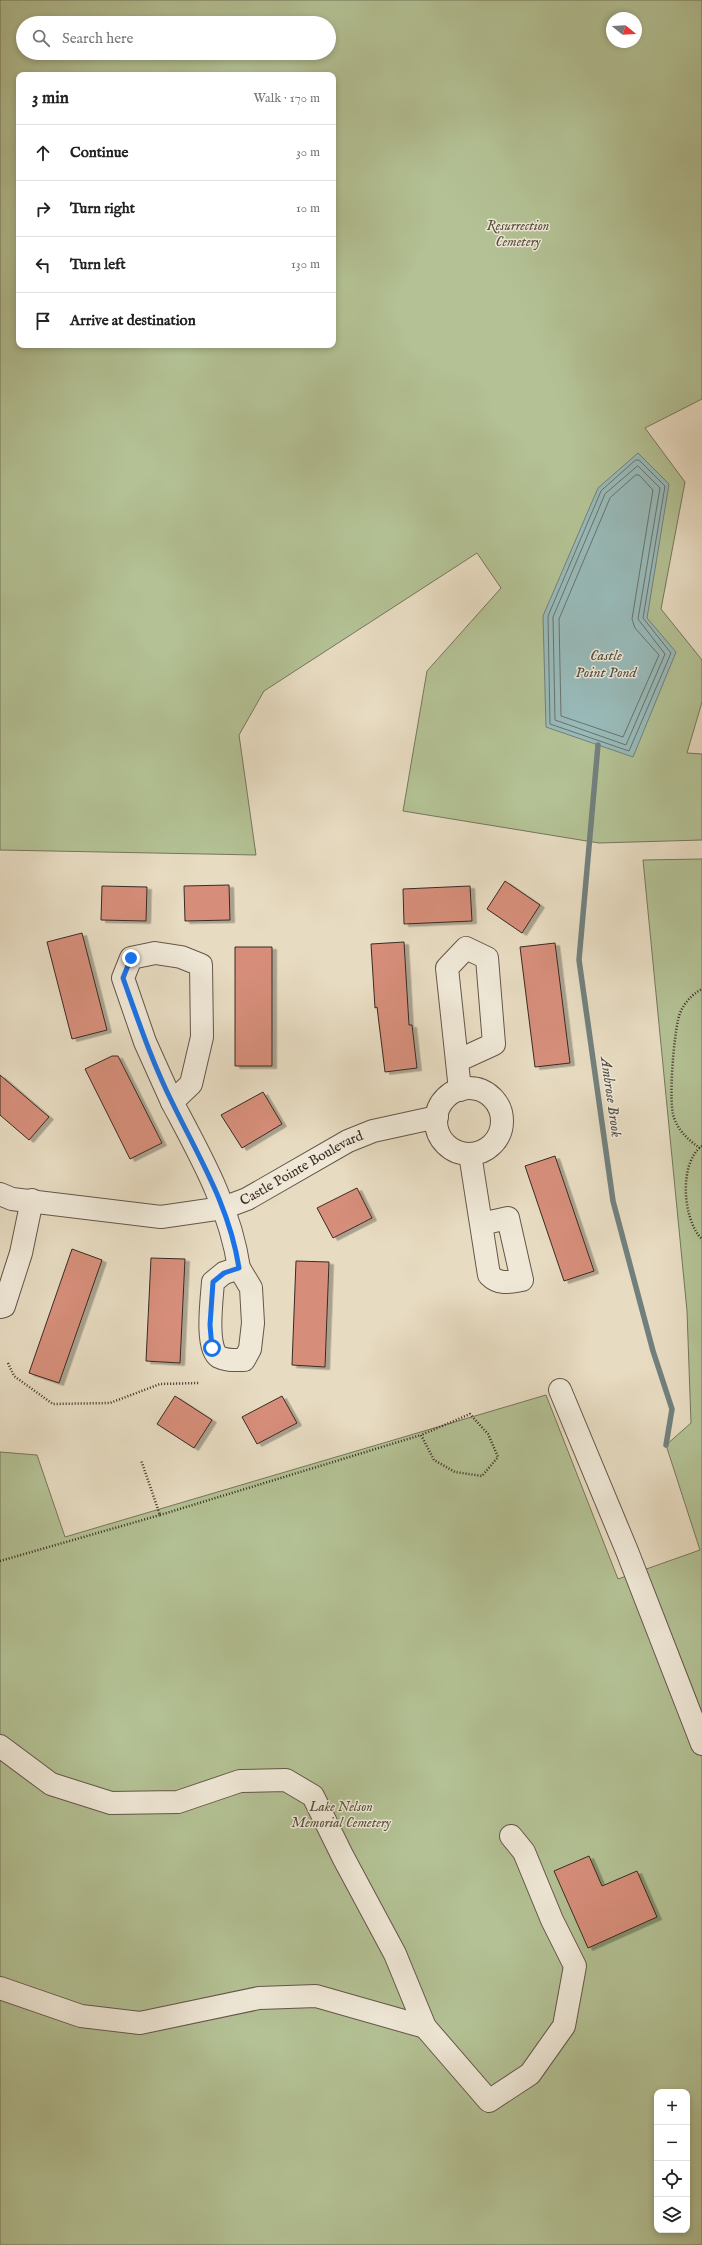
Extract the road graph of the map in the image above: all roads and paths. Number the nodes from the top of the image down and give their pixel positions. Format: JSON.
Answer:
{"nodes":[{"id":1,"x":702,"y":989,"type":"edge"},
{"id":2,"x":457,"y":1061,"type":"dead end"},
{"id":3,"x":460,"y":1090,"type":"junction"},
{"id":4,"x":172,"y":1102,"type":"junction"},
{"id":5,"x":437,"y":1118,"type":"junction"},
{"id":6,"x":701,"y":1147,"type":"edge"},
{"id":7,"x":470,"y":1154,"type":"junction"},
{"id":8,"x":0,"y":1194,"type":"edge"},
{"id":9,"x":32,"y":1200,"type":"junction"},
{"id":10,"x":223,"y":1208,"type":"junction"},
{"id":11,"x":481,"y":1224,"type":"dead end"},
{"id":12,"x":702,"y":1239,"type":"edge"},
{"id":13,"x":239,"y":1268,"type":"dead end"},
{"id":14,"x":0,"y":1307,"type":"edge"},
{"id":15,"x":8,"y":1363,"type":"dead end"},
{"id":16,"x":199,"y":1383,"type":"dead end"},
{"id":17,"x":560,"y":1390,"type":"dead end"},
{"id":18,"x":422,"y":1435,"type":"junction"},
{"id":19,"x":141,"y":1460,"type":"dead end"},
{"id":20,"x":160,"y":1515,"type":"junction"},
{"id":21,"x":0,"y":1561,"type":"edge"},
{"id":22,"x":702,"y":1744,"type":"edge"},
{"id":23,"x":0,"y":1746,"type":"edge"},
{"id":24,"x":512,"y":1836,"type":"dead end"},
{"id":25,"x":0,"y":1988,"type":"edge"},
{"id":26,"x":425,"y":2028,"type":"junction"}],
"edges":[{"from":1,"to":6,"type":"path"},
{"from":2,"to":3,"type":"street"},
{"from":3,"to":5,"type":"street"},
{"from":3,"to":7,"type":"street"},
{"from":4,"to":4,"type":"street"},
{"from":4,"to":10,"type":"street"},
{"from":5,"to":7,"type":"street"},
{"from":5,"to":10,"type":"street","name":"Castle Pointe Boulevard"},
{"from":6,"to":12,"type":"path"},
{"from":7,"to":11,"type":"street"},
{"from":8,"to":9,"type":"street","name":"Castle Pointe Boulevard"},
{"from":9,"to":10,"type":"street","name":"Castle Pointe Boulevard"},
{"from":9,"to":14,"type":"street"},
{"from":10,"to":13,"type":"street"},
{"from":15,"to":16,"type":"path"},
{"from":17,"to":22,"type":"street"},
{"from":18,"to":18,"type":"path"},
{"from":18,"to":20,"type":"path"},
{"from":19,"to":20,"type":"path"},
{"from":20,"to":21,"type":"path"},
{"from":23,"to":26,"type":"street"},
{"from":24,"to":26,"type":"street"},
{"from":25,"to":26,"type":"street"}]}
